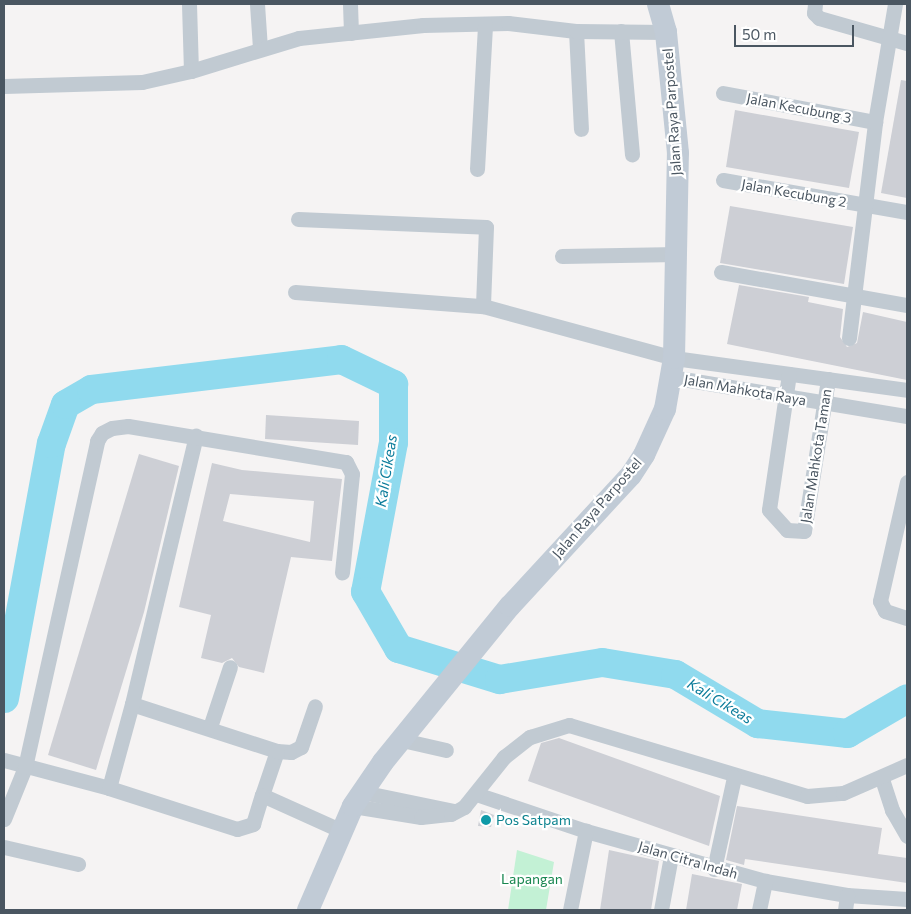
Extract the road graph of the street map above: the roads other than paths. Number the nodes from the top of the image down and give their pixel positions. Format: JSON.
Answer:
{"nodes":[{"id":1,"x":189,"y":4,"type":"edge"},
{"id":2,"x":257,"y":4,"type":"edge"},
{"id":3,"x":350,"y":4,"type":"edge"},
{"id":4,"x":658,"y":4,"type":"edge"},
{"id":5,"x":815,"y":4,"type":"edge"},
{"id":6,"x":895,"y":4,"type":"edge"},
{"id":7,"x":485,"y":24,"type":"junction"},
{"id":8,"x":576,"y":31,"type":"junction"},
{"id":9,"x":621,"y":31,"type":"junction"},
{"id":10,"x":666,"y":32,"type":"junction"},
{"id":11,"x":351,"y":33,"type":"junction"},
{"id":12,"x":889,"y":39,"type":"junction"},
{"id":13,"x":907,"y":43,"type":"edge"},
{"id":14,"x":260,"y":48,"type":"junction"},
{"id":15,"x":191,"y":71,"type":"junction"},
{"id":16,"x":4,"y":86,"type":"edge"},
{"id":17,"x":723,"y":93,"type":"dead end"},
{"id":18,"x":875,"y":122,"type":"junction"},
{"id":19,"x":581,"y":129,"type":"dead end"},
{"id":20,"x":632,"y":155,"type":"dead end"},
{"id":21,"x":477,"y":170,"type":"dead end"},
{"id":22,"x":723,"y":180,"type":"dead end"},
{"id":23,"x":864,"y":205,"type":"junction"},
{"id":24,"x":907,"y":212,"type":"edge"},
{"id":25,"x":298,"y":219,"type":"dead end"},
{"id":26,"x":678,"y":254,"type":"junction"},
{"id":27,"x":562,"y":256,"type":"dead end"},
{"id":28,"x":721,"y":272,"type":"dead end"},
{"id":29,"x":295,"y":292,"type":"dead end"},
{"id":30,"x":854,"y":296,"type":"junction"},
{"id":31,"x":907,"y":305,"type":"edge"},
{"id":32,"x":483,"y":306,"type":"junction"},
{"id":33,"x":849,"y":338,"type":"dead end"},
{"id":34,"x":673,"y":368,"type":"junction"},
{"id":35,"x":789,"y":374,"type":"junction"},
{"id":36,"x":828,"y":379,"type":"junction"},
{"id":37,"x":907,"y":390,"type":"edge"},
{"id":38,"x":785,"y":398,"type":"junction"},
{"id":39,"x":824,"y":404,"type":"junction"},
{"id":40,"x":907,"y":416,"type":"edge"},
{"id":41,"x":196,"y":436,"type":"junction"},
{"id":42,"x":907,"y":482,"type":"edge"},
{"id":43,"x":905,"y":504,"type":"edge"},
{"id":44,"x":342,"y":572,"type":"dead end"},
{"id":45,"x":907,"y":618,"type":"edge"},
{"id":46,"x":230,"y":667,"type":"dead end"},
{"id":47,"x":132,"y":704,"type":"junction"},
{"id":48,"x":315,"y":706,"type":"dead end"},
{"id":49,"x":210,"y":727,"type":"junction"},
{"id":50,"x":409,"y":732,"type":"junction"},
{"id":51,"x":446,"y":750,"type":"dead end"},
{"id":52,"x":277,"y":751,"type":"junction"},
{"id":53,"x":6,"y":760,"type":"edge"},
{"id":54,"x":907,"y":765,"type":"edge"},
{"id":55,"x":25,"y":767,"type":"junction"},
{"id":56,"x":734,"y":777,"type":"junction"},
{"id":57,"x":882,"y":778,"type":"junction"},
{"id":58,"x":108,"y":788,"type":"junction"},
{"id":59,"x":476,"y":794,"type":"junction"},
{"id":60,"x":262,"y":795,"type":"junction"},
{"id":61,"x":357,"y":799,"type":"junction"},
{"id":62,"x":4,"y":819,"type":"edge"},
{"id":63,"x":342,"y":831,"type":"junction"},
{"id":64,"x":586,"y":831,"type":"junction"},
{"id":65,"x":907,"y":836,"type":"edge"},
{"id":66,"x":4,"y":847,"type":"edge"},
{"id":67,"x":671,"y":856,"type":"junction"},
{"id":68,"x":78,"y":864,"type":"dead end"},
{"id":69,"x":714,"y":868,"type":"junction"},
{"id":70,"x":765,"y":881,"type":"junction"},
{"id":71,"x":847,"y":895,"type":"junction"},
{"id":72,"x":907,"y":899,"type":"edge"},
{"id":73,"x":308,"y":910,"type":"edge"},
{"id":74,"x":570,"y":910,"type":"edge"},
{"id":75,"x":662,"y":910,"type":"edge"},
{"id":76,"x":759,"y":910,"type":"edge"},
{"id":77,"x":845,"y":910,"type":"edge"}],
"edges":[{"from":1,"to":15,"type":"street"},
{"from":2,"to":14,"type":"street"},
{"from":3,"to":11,"type":"street"},
{"from":4,"to":10,"type":"main road","name":"Jalan Raya Parpostel"},
{"from":5,"to":12,"type":"street"},
{"from":6,"to":12,"type":"street"},
{"from":7,"to":8,"type":"street"},
{"from":7,"to":11,"type":"street"},
{"from":7,"to":21,"type":"street"},
{"from":8,"to":9,"type":"street"},
{"from":8,"to":19,"type":"street"},
{"from":9,"to":10,"type":"street"},
{"from":9,"to":20,"type":"street"},
{"from":10,"to":26,"type":"main road","name":"Jalan Raya Parpostel"},
{"from":11,"to":14,"type":"street"},
{"from":12,"to":13,"type":"street"},
{"from":12,"to":18,"type":"street"},
{"from":14,"to":15,"type":"street"},
{"from":15,"to":16,"type":"street"},
{"from":17,"to":18,"type":"street","name":"Jalan Kecubung 3"},
{"from":18,"to":23,"type":"street"},
{"from":22,"to":23,"type":"street","name":"Jalan Kecubung 2"},
{"from":23,"to":24,"type":"street","name":"Jalan Kecubung 2"},
{"from":23,"to":30,"type":"street"},
{"from":25,"to":32,"type":"street"},
{"from":26,"to":27,"type":"street"},
{"from":26,"to":34,"type":"main road","name":"Jalan Raya Parpostel"},
{"from":28,"to":30,"type":"street"},
{"from":29,"to":32,"type":"street"},
{"from":30,"to":31,"type":"street"},
{"from":30,"to":33,"type":"street"},
{"from":32,"to":34,"type":"street"},
{"from":34,"to":35,"type":"street","name":"Jalan Mahkota Raya"},
{"from":34,"to":38,"type":"street","name":"Jalan Mahkota Raya"},
{"from":34,"to":50,"type":"main road","name":"Jalan Raya Parpostel"},
{"from":35,"to":36,"type":"street","name":"Jalan Mahkota Raya"},
{"from":35,"to":38,"type":"street","name":"Jalan Mahkota Taman"},
{"from":36,"to":37,"type":"street","name":"Jalan Mahkota Raya"},
{"from":36,"to":39,"type":"street","name":"Jalan Mahkota Taman"},
{"from":38,"to":39,"type":"street","name":"Jalan Mahkota Raya"},
{"from":38,"to":39,"type":"street","name":"Jalan Mahkota Taman"},
{"from":39,"to":40,"type":"street","name":"Jalan Mahkota Raya"},
{"from":41,"to":44,"type":"street"},
{"from":41,"to":47,"type":"street"},
{"from":41,"to":55,"type":"street"},
{"from":42,"to":43,"type":"street"},
{"from":43,"to":45,"type":"street"},
{"from":46,"to":49,"type":"street"},
{"from":47,"to":49,"type":"street"},
{"from":47,"to":58,"type":"street"},
{"from":48,"to":52,"type":"street"},
{"from":49,"to":52,"type":"street"},
{"from":50,"to":51,"type":"street"},
{"from":50,"to":61,"type":"main road","name":"Jalan Raya Parpostel"},
{"from":52,"to":60,"type":"street"},
{"from":53,"to":55,"type":"street"},
{"from":54,"to":57,"type":"street"},
{"from":55,"to":58,"type":"street"},
{"from":55,"to":62,"type":"street"},
{"from":56,"to":57,"type":"street"},
{"from":56,"to":59,"type":"street"},
{"from":56,"to":69,"type":"street"},
{"from":57,"to":65,"type":"street"},
{"from":58,"to":60,"type":"street"},
{"from":59,"to":61,"type":"street"},
{"from":59,"to":64,"type":"street","name":"Jalan Citra Indah"},
{"from":60,"to":63,"type":"street"},
{"from":61,"to":63,"type":"main road","name":"Jalan Raya Parpostel"},
{"from":63,"to":73,"type":"main road","name":"Jalan Raya Parpostel"},
{"from":64,"to":67,"type":"street","name":"Jalan Citra Indah"},
{"from":64,"to":74,"type":"street"},
{"from":66,"to":68,"type":"street"},
{"from":67,"to":69,"type":"street","name":"Jalan Citra Indah"},
{"from":67,"to":75,"type":"street"},
{"from":69,"to":70,"type":"street","name":"Jalan Citra Indah"},
{"from":70,"to":71,"type":"street","name":"Jalan Citra Indah"},
{"from":70,"to":76,"type":"street"},
{"from":71,"to":72,"type":"street","name":"Jalan Citra Indah"},
{"from":71,"to":77,"type":"street"}]}
